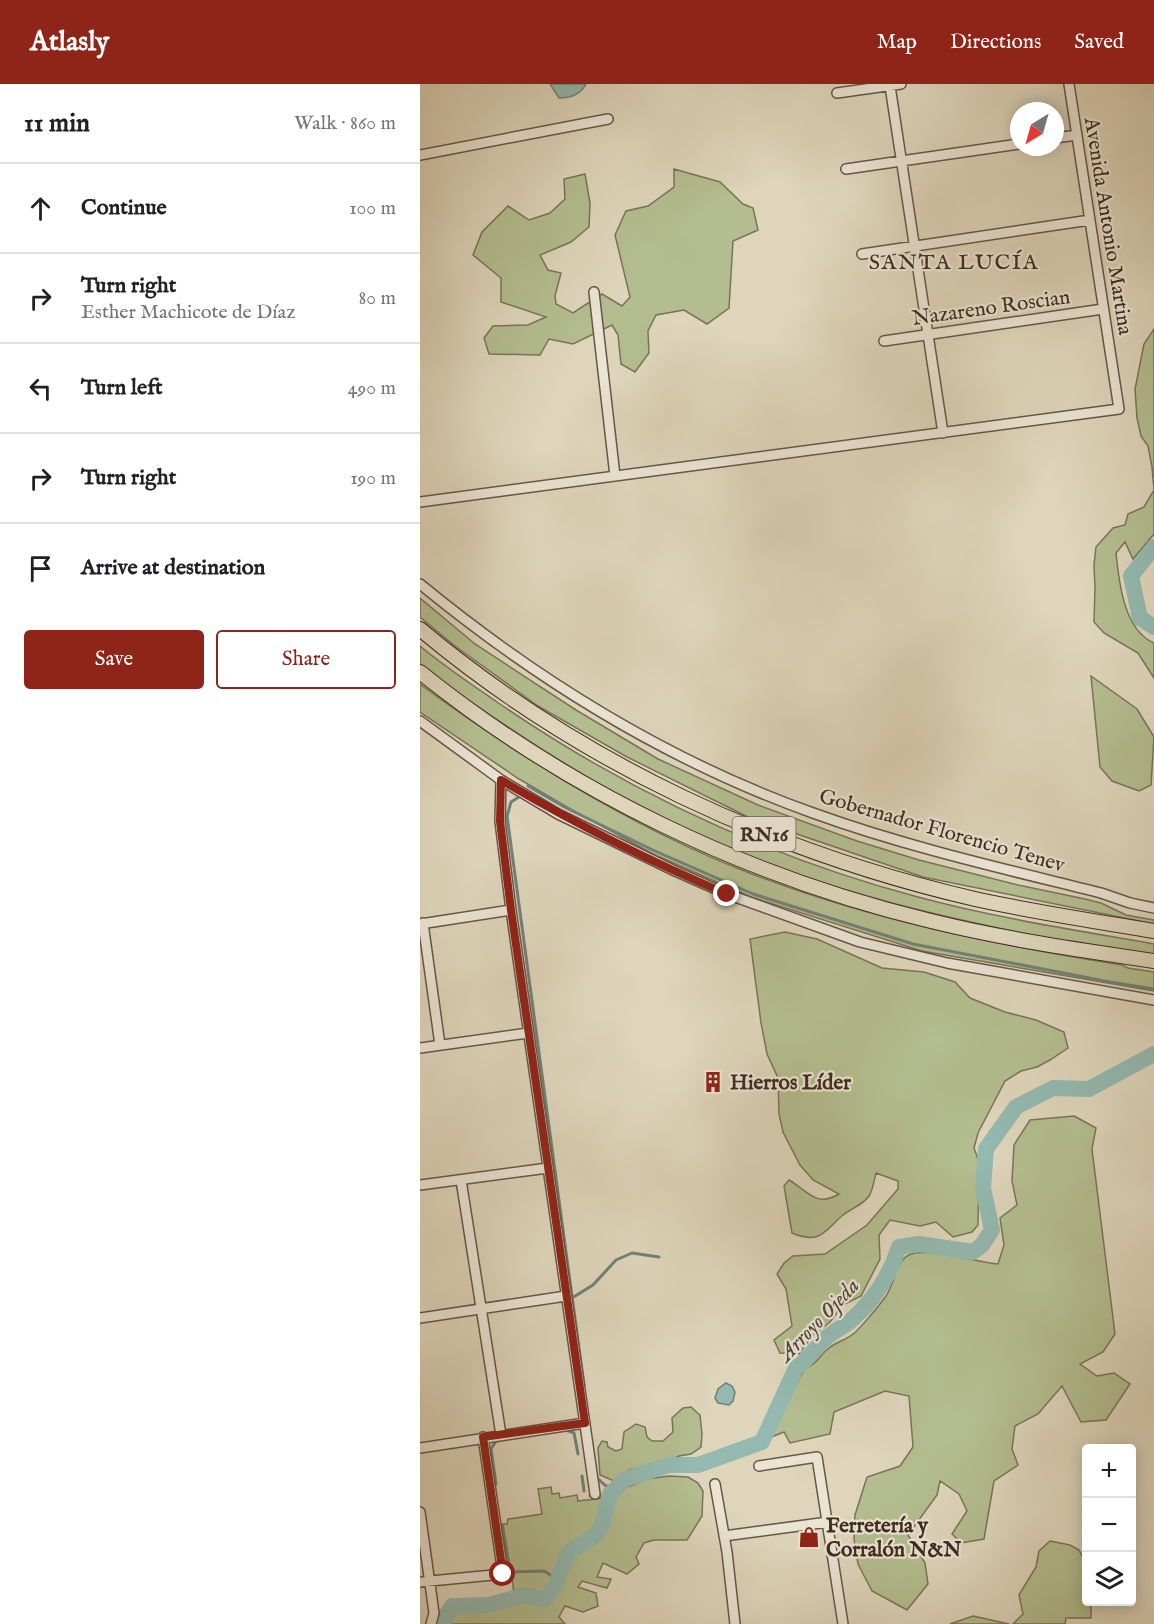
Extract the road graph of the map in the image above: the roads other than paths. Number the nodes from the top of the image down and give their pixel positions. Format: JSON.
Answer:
{"nodes":[{"id":1,"x":1069,"y":84,"type":"edge"},
{"id":2,"x":895,"y":85,"type":"edge"},
{"id":3,"x":837,"y":93,"type":"dead end"},
{"id":4,"x":608,"y":119,"type":"dead end"},
{"id":5,"x":1077,"y":135,"type":"junction"},
{"id":6,"x":1064,"y":137,"type":"edge"},
{"id":7,"x":1010,"y":145,"type":"edge"},
{"id":8,"x":420,"y":155,"type":"edge"},
{"id":9,"x":902,"y":161,"type":"junction"},
{"id":10,"x":846,"y":169,"type":"dead end"},
{"id":11,"x":1090,"y":220,"type":"junction"},
{"id":12,"x":915,"y":246,"type":"junction"},
{"id":13,"x":862,"y":254,"type":"dead end"},
{"id":14,"x":594,"y":292,"type":"dead end"},
{"id":15,"x":1103,"y":309,"type":"junction"},
{"id":16,"x":928,"y":335,"type":"junction"},
{"id":17,"x":884,"y":341,"type":"dead end"},
{"id":18,"x":943,"y":433,"type":"junction"},
{"id":19,"x":615,"y":476,"type":"junction"},
{"id":20,"x":420,"y":502,"type":"edge"},
{"id":21,"x":420,"y":584,"type":"edge"},
{"id":22,"x":420,"y":629,"type":"edge"},
{"id":23,"x":420,"y":672,"type":"edge"},
{"id":24,"x":420,"y":721,"type":"edge"},
{"id":25,"x":501,"y":780,"type":"junction"},
{"id":26,"x":1154,"y":908,"type":"edge"},
{"id":27,"x":511,"y":910,"type":"junction"},
{"id":28,"x":422,"y":923,"type":"edge"},
{"id":29,"x":1154,"y":931,"type":"edge"},
{"id":30,"x":1154,"y":962,"type":"edge"},
{"id":31,"x":1154,"y":1000,"type":"edge"},
{"id":32,"x":528,"y":1033,"type":"junction"},
{"id":33,"x":440,"y":1046,"type":"junction"},
{"id":34,"x":420,"y":1048,"type":"edge"},
{"id":35,"x":548,"y":1168,"type":"junction"},
{"id":36,"x":461,"y":1180,"type":"junction"},
{"id":37,"x":420,"y":1185,"type":"edge"},
{"id":38,"x":566,"y":1296,"type":"junction"},
{"id":39,"x":481,"y":1308,"type":"junction"},
{"id":40,"x":420,"y":1318,"type":"edge"},
{"id":41,"x":585,"y":1423,"type":"junction"},
{"id":42,"x":501,"y":1435,"type":"junction"},
{"id":43,"x":483,"y":1437,"type":"junction"},
{"id":44,"x":420,"y":1448,"type":"edge"},
{"id":45,"x":759,"y":1466,"type":"dead end"},
{"id":46,"x":715,"y":1484,"type":"dead end"},
{"id":47,"x":595,"y":1494,"type":"dead end"},
{"id":48,"x":420,"y":1512,"type":"edge"},
{"id":49,"x":828,"y":1522,"type":"junction"},
{"id":50,"x":724,"y":1536,"type":"junction"},
{"id":51,"x":425,"y":1581,"type":"edge"},
{"id":52,"x":431,"y":1624,"type":"edge"},
{"id":53,"x":735,"y":1624,"type":"edge"},
{"id":54,"x":843,"y":1624,"type":"edge"}],
"edges":[{"from":1,"to":5,"type":"street","name":"Avenida Antonio Martina"},
{"from":2,"to":3,"type":"street"},
{"from":2,"to":9,"type":"street"},
{"from":4,"to":8,"type":"street"},
{"from":5,"to":6,"type":"street"},
{"from":5,"to":11,"type":"street","name":"Avenida Antonio Martina"},
{"from":7,"to":9,"type":"street"},
{"from":9,"to":10,"type":"street"},
{"from":9,"to":12,"type":"street"},
{"from":11,"to":12,"type":"street"},
{"from":11,"to":15,"type":"street","name":"Avenida Antonio Martina"},
{"from":12,"to":13,"type":"street"},
{"from":12,"to":16,"type":"street"},
{"from":14,"to":19,"type":"street"},
{"from":15,"to":16,"type":"street","name":"Nazareno Roscian"},
{"from":15,"to":18,"type":"street","name":"Avenida Antonio Martina"},
{"from":16,"to":17,"type":"street","name":"Nazareno Roscian"},
{"from":16,"to":18,"type":"street"},
{"from":18,"to":19,"type":"street"},
{"from":19,"to":20,"type":"street"},
{"from":21,"to":26,"type":"street","name":"Gobernador Florencio Tenev"},
{"from":22,"to":29,"type":"highway","number":"RN16"},
{"from":23,"to":30,"type":"highway","number":"RN16"},
{"from":24,"to":25,"type":"street"},
{"from":25,"to":27,"type":"street"},
{"from":25,"to":31,"type":"street"},
{"from":27,"to":28,"type":"street"},
{"from":27,"to":32,"type":"street"},
{"from":28,"to":33,"type":"street"},
{"from":32,"to":33,"type":"street"},
{"from":32,"to":35,"type":"street"},
{"from":33,"to":34,"type":"street"},
{"from":35,"to":36,"type":"street"},
{"from":35,"to":38,"type":"street"},
{"from":36,"to":37,"type":"street"},
{"from":36,"to":39,"type":"street"},
{"from":38,"to":39,"type":"street"},
{"from":38,"to":41,"type":"street"},
{"from":39,"to":40,"type":"street"},
{"from":39,"to":42,"type":"street"},
{"from":41,"to":42,"type":"street"},
{"from":41,"to":47,"type":"street"},
{"from":42,"to":43,"type":"street"},
{"from":43,"to":44,"type":"street"},
{"from":43,"to":51,"type":"street"},
{"from":45,"to":49,"type":"street"},
{"from":46,"to":50,"type":"street"},
{"from":48,"to":51,"type":"street"},
{"from":49,"to":50,"type":"street"},
{"from":49,"to":54,"type":"street"},
{"from":50,"to":53,"type":"street"},
{"from":51,"to":52,"type":"street"}]}
